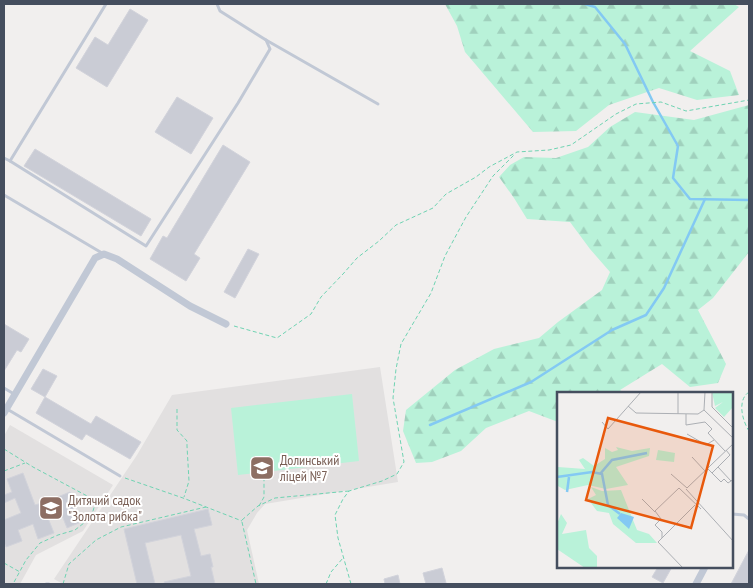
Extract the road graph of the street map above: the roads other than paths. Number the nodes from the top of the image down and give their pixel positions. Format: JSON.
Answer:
{"nodes":[{"id":1,"x":106,"y":4,"type":"edge"},
{"id":2,"x":212,"y":4,"type":"edge"},
{"id":3,"x":217,"y":5,"type":"edge"},
{"id":4,"x":266,"y":40,"type":"junction"},
{"id":5,"x":378,"y":104,"type":"dead end"},
{"id":6,"x":4,"y":158,"type":"edge"},
{"id":7,"x":10,"y":161,"type":"junction"},
{"id":8,"x":4,"y":195,"type":"edge"},
{"id":9,"x":104,"y":254,"type":"junction"},
{"id":10,"x":226,"y":324,"type":"road end"},
{"id":11,"x":4,"y":388,"type":"edge"},
{"id":12,"x":14,"y":394,"type":"junction"},
{"id":13,"x":5,"y":410,"type":"edge"},
{"id":14,"x":120,"y":476,"type":"road end"},
{"id":15,"x":733,"y":514,"type":"edge"},
{"id":16,"x":749,"y":519,"type":"edge"},
{"id":17,"x":704,"y":568,"type":"edge"},
{"id":18,"x":696,"y":584,"type":"edge"}],
"edges":[{"from":1,"to":7,"type":"lane"},
{"from":2,"to":3,"type":"lane"},
{"from":3,"to":4,"type":"lane"},
{"from":4,"to":5,"type":"lane"},
{"from":4,"to":7,"type":"lane"},
{"from":6,"to":7,"type":"lane"},
{"from":8,"to":9,"type":"lane"},
{"from":9,"to":10,"type":"street"},
{"from":9,"to":12,"type":"street"},
{"from":11,"to":12,"type":"lane"},
{"from":12,"to":13,"type":"street"},
{"from":13,"to":14,"type":"lane"},
{"from":15,"to":16,"type":"lane"},
{"from":17,"to":18,"type":"street"}]}
